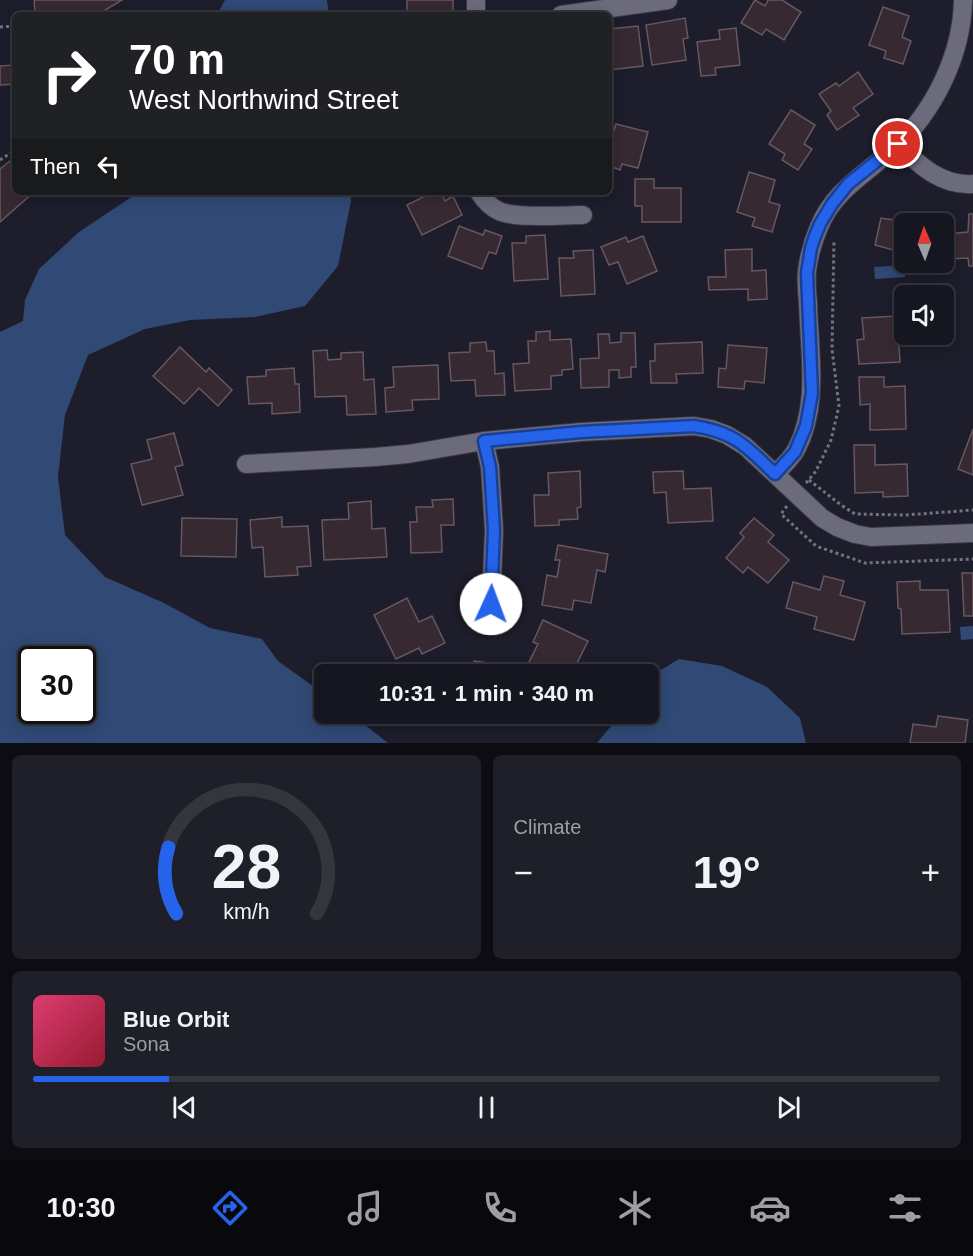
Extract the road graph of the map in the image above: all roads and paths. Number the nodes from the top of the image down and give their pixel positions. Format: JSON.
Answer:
{"nodes":[{"id":1,"x":668,"y":0,"type":"edge"},
{"id":2,"x":963,"y":0,"type":"edge"},
{"id":3,"x":582,"y":12,"type":"edge"},
{"id":4,"x":898,"y":144,"type":"junction"},
{"id":5,"x":973,"y":184,"type":"edge"},
{"id":6,"x":481,"y":195,"type":"edge"},
{"id":7,"x":583,"y":215,"type":"dead end"},
{"id":8,"x":836,"y":234,"type":"dead end"},
{"id":9,"x":484,"y":441,"type":"junction"},
{"id":10,"x":246,"y":464,"type":"dead end"},
{"id":11,"x":775,"y":474,"type":"junction"},
{"id":12,"x":809,"y":479,"type":"junction"},
{"id":13,"x":797,"y":494,"type":"junction"},
{"id":14,"x":973,"y":510,"type":"edge"},
{"id":15,"x":780,"y":514,"type":"dead end"},
{"id":16,"x":973,"y":533,"type":"edge"},
{"id":17,"x":491,"y":604,"type":"dead end"}],
"edges":[{"from":1,"to":3,"type":"street"},
{"from":2,"to":4,"type":"street"},
{"from":4,"to":5,"type":"street"},
{"from":4,"to":11,"type":"street"},
{"from":6,"to":7,"type":"street"},
{"from":8,"to":12,"type":"path"},
{"from":9,"to":10,"type":"street"},
{"from":9,"to":11,"type":"street"},
{"from":9,"to":17,"type":"street"},
{"from":11,"to":13,"type":"street"},
{"from":12,"to":13,"type":"path"},
{"from":12,"to":14,"type":"path"},
{"from":13,"to":15,"type":"path"},
{"from":13,"to":16,"type":"street"}]}
